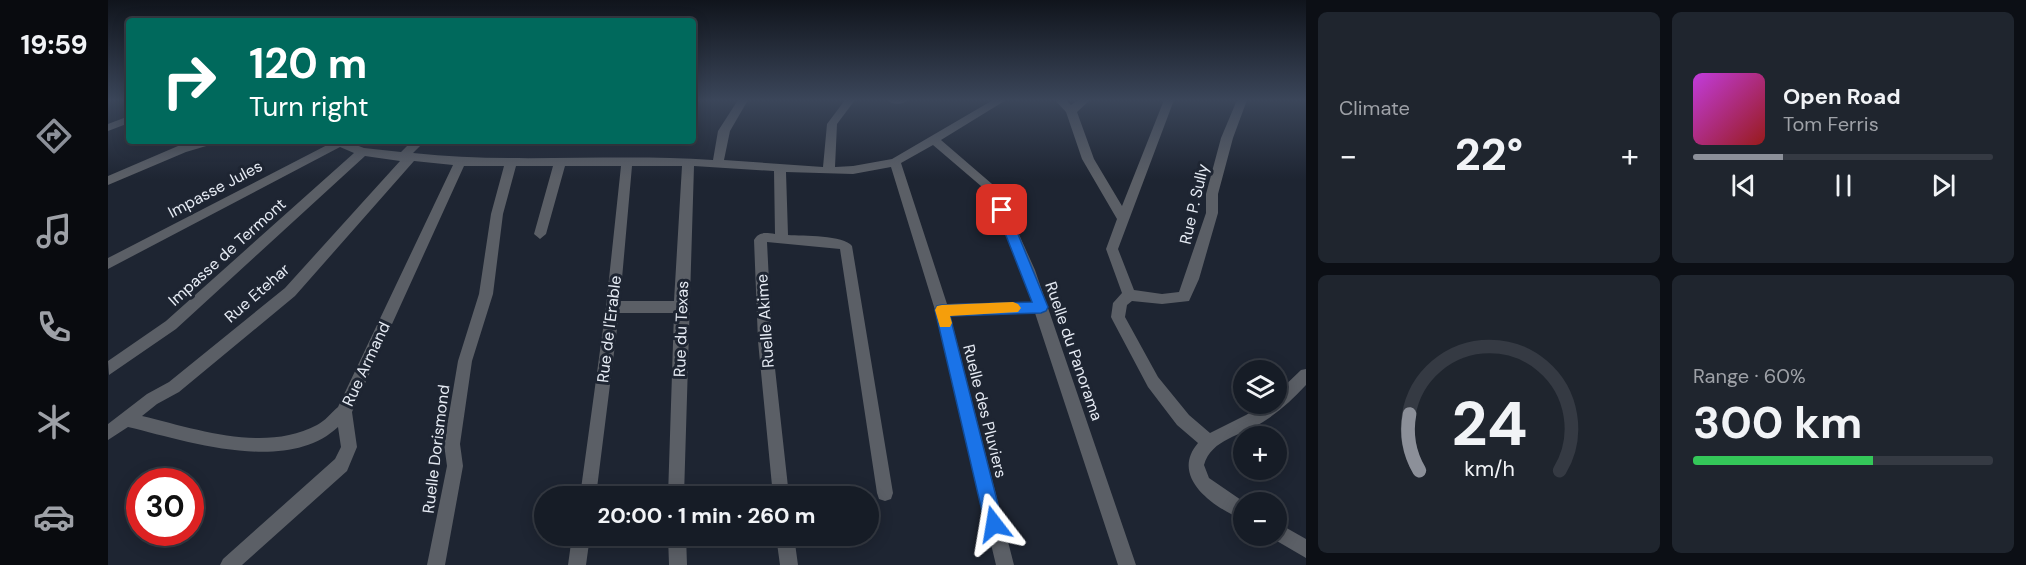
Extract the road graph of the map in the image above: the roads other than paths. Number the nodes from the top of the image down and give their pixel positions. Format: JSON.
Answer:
{"nodes":[{"id":1,"x":727,"y":126,"type":"edge"},
{"id":2,"x":832,"y":126,"type":"edge"},
{"id":3,"x":957,"y":126,"type":"edge"},
{"id":4,"x":1076,"y":126,"type":"edge"},
{"id":5,"x":1158,"y":126,"type":"edge"},
{"id":6,"x":1232,"y":126,"type":"edge"},
{"id":7,"x":934,"y":140,"type":"junction"},
{"id":8,"x":199,"y":144,"type":"edge"},
{"id":9,"x":333,"y":144,"type":"edge"},
{"id":10,"x":342,"y":144,"type":"edge"},
{"id":11,"x":417,"y":144,"type":"edge"},
{"id":12,"x":362,"y":152,"type":"junction"},
{"id":13,"x":406,"y":158,"type":"junction"},
{"id":14,"x":627,"y":161,"type":"junction"},
{"id":15,"x":460,"y":162,"type":"junction"},
{"id":16,"x":688,"y":162,"type":"junction"},
{"id":17,"x":895,"y":162,"type":"junction"},
{"id":18,"x":511,"y":163,"type":"junction"},
{"id":19,"x":560,"y":163,"type":"junction"},
{"id":20,"x":718,"y":164,"type":"junction"},
{"id":21,"x":780,"y":167,"type":"junction"},
{"id":22,"x":829,"y":171,"type":"junction"},
{"id":23,"x":108,"y":181,"type":"edge"},
{"id":24,"x":1122,"y":216,"type":"junction"},
{"id":25,"x":540,"y":234,"type":"dead end"},
{"id":26,"x":782,"y":239,"type":"junction"},
{"id":27,"x":108,"y":264,"type":"edge"},
{"id":28,"x":1129,"y":295,"type":"junction"},
{"id":29,"x":681,"y":306,"type":"junction"},
{"id":30,"x":613,"y":307,"type":"junction"},
{"id":31,"x":1041,"y":307,"type":"junction"},
{"id":32,"x":942,"y":310,"type":"junction"},
{"id":33,"x":109,"y":369,"type":"edge"},
{"id":34,"x":1306,"y":375,"type":"edge"},
{"id":35,"x":344,"y":412,"type":"junction"},
{"id":36,"x":125,"y":419,"type":"junction"},
{"id":37,"x":108,"y":433,"type":"edge"},
{"id":38,"x":1209,"y":442,"type":"junction"},
{"id":39,"x":589,"y":486,"type":"edge"},
{"id":40,"x":676,"y":486,"type":"edge"},
{"id":41,"x":781,"y":486,"type":"edge"},
{"id":42,"x":885,"y":493,"type":"dead end"},
{"id":43,"x":1233,"y":506,"type":"edge"},
{"id":44,"x":1287,"y":538,"type":"edge"},
{"id":45,"x":580,"y":546,"type":"edge"},
{"id":46,"x":677,"y":546,"type":"edge"},
{"id":47,"x":787,"y":546,"type":"edge"},
{"id":48,"x":1306,"y":549,"type":"edge"},
{"id":49,"x":229,"y":565,"type":"edge"},
{"id":50,"x":436,"y":565,"type":"edge"},
{"id":51,"x":577,"y":565,"type":"edge"},
{"id":52,"x":678,"y":565,"type":"edge"},
{"id":53,"x":789,"y":565,"type":"edge"},
{"id":54,"x":1005,"y":565,"type":"edge"},
{"id":55,"x":1127,"y":565,"type":"edge"}],
"edges":[{"from":1,"to":20,"type":"street"},
{"from":2,"to":22,"type":"street"},
{"from":3,"to":7,"type":"street"},
{"from":4,"to":24,"type":"street"},
{"from":5,"to":24,"type":"street"},
{"from":6,"to":28,"type":"street","name":"Rue P. Sully"},
{"from":7,"to":17,"type":"street"},
{"from":7,"to":31,"type":"street","name":"Ruelle du Panorama"},
{"from":8,"to":23,"type":"street"},
{"from":9,"to":27,"type":"street","name":"Impasse Jules"},
{"from":10,"to":12,"type":"street"},
{"from":11,"to":13,"type":"street","name":"Rue Etehar"},
{"from":12,"to":13,"type":"street"},
{"from":12,"to":33,"type":"street","name":"Impasse de Termont"},
{"from":13,"to":15,"type":"street"},
{"from":13,"to":36,"type":"street","name":"Rue Etehar"},
{"from":14,"to":16,"type":"street"},
{"from":14,"to":19,"type":"street"},
{"from":14,"to":30,"type":"street","name":"Rue de l'Erable"},
{"from":15,"to":18,"type":"street"},
{"from":15,"to":35,"type":"street","name":"Rue Armand"},
{"from":16,"to":20,"type":"street"},
{"from":16,"to":29,"type":"street","name":"Rue du Texas"},
{"from":17,"to":22,"type":"street"},
{"from":17,"to":32,"type":"street","name":"Ruelle des Pluviers"},
{"from":18,"to":19,"type":"street"},
{"from":18,"to":50,"type":"street","name":"Ruelle Dorismond"},
{"from":19,"to":25,"type":"street"},
{"from":20,"to":21,"type":"street"},
{"from":21,"to":22,"type":"street"},
{"from":21,"to":26,"type":"street"},
{"from":24,"to":28,"type":"street"},
{"from":26,"to":41,"type":"street","name":"Ruelle Akime"},
{"from":26,"to":42,"type":"street"},
{"from":28,"to":38,"type":"street"},
{"from":29,"to":30,"type":"street"},
{"from":29,"to":40,"type":"street","name":"Rue du Texas"},
{"from":30,"to":39,"type":"street","name":"Rue de l'Erable"},
{"from":31,"to":32,"type":"street"},
{"from":31,"to":55,"type":"street","name":"Ruelle du Panorama"},
{"from":32,"to":54,"type":"street","name":"Ruelle des Pluviers"},
{"from":34,"to":38,"type":"street"},
{"from":35,"to":36,"type":"street"},
{"from":35,"to":49,"type":"street","name":"Rue Armand"},
{"from":36,"to":37,"type":"street","name":"Rue Etehar"},
{"from":38,"to":43,"type":"street"},
{"from":44,"to":48,"type":"street"},
{"from":45,"to":51,"type":"street"},
{"from":46,"to":52,"type":"street"},
{"from":47,"to":53,"type":"street"}]}
